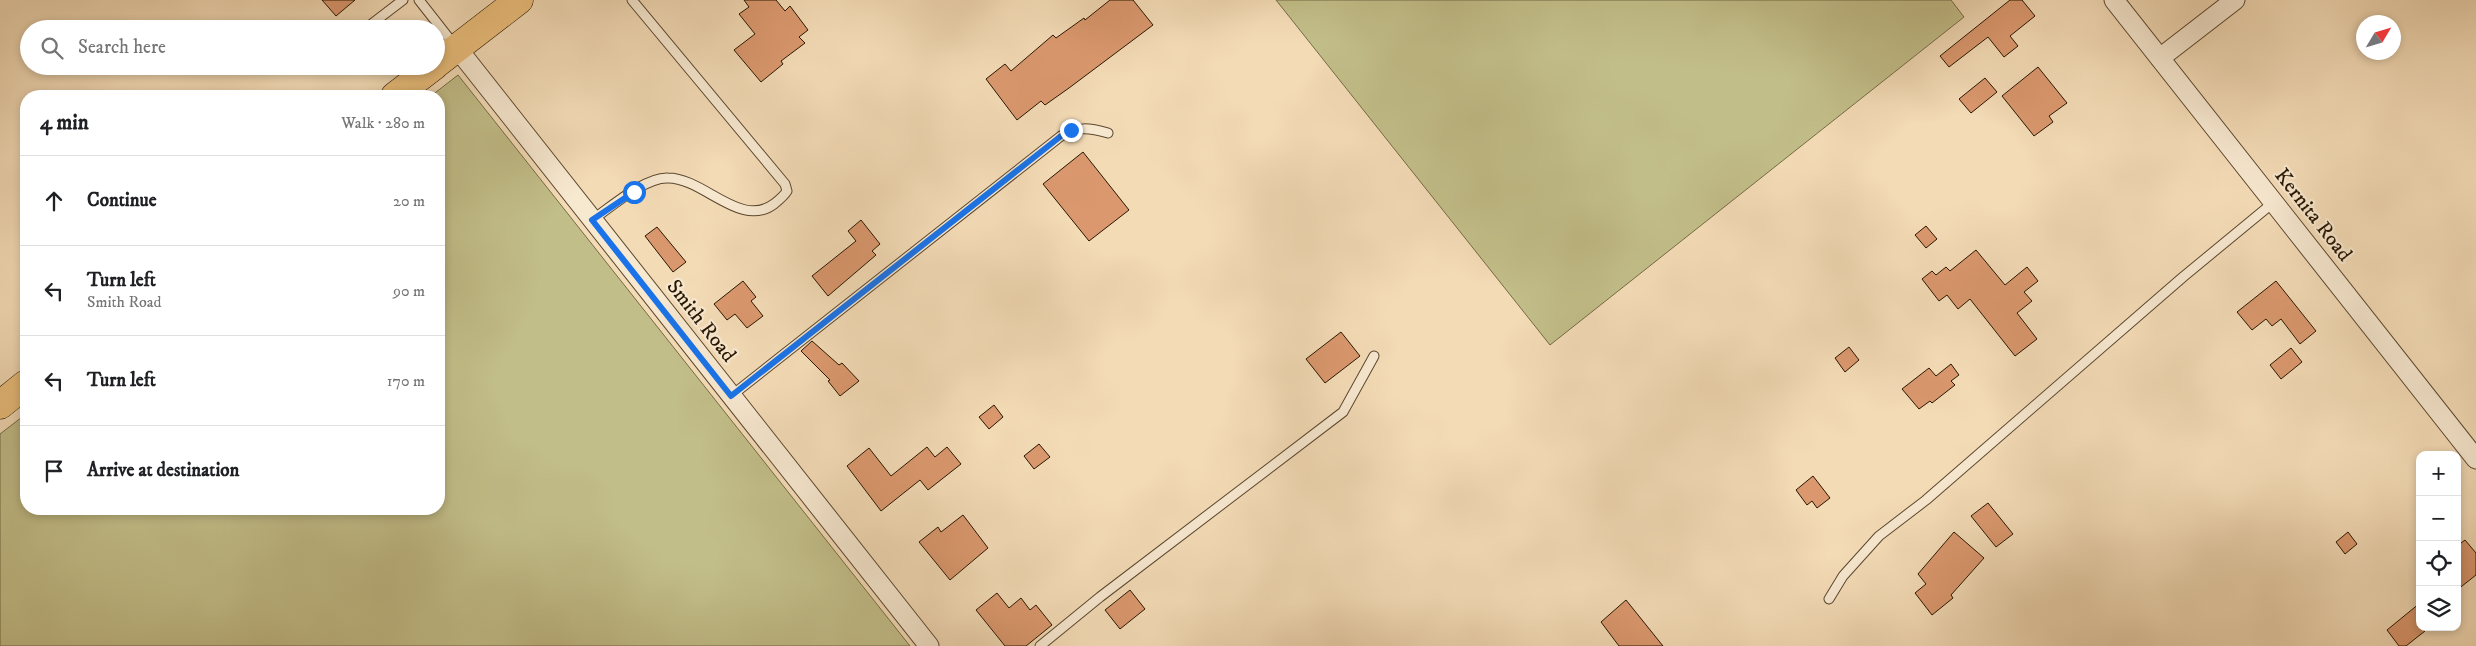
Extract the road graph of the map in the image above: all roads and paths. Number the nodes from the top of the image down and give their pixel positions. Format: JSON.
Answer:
{"nodes":[{"id":1,"x":403,"y":0,"type":"edge"},
{"id":2,"x":419,"y":0,"type":"edge"},
{"id":3,"x":519,"y":0,"type":"edge"},
{"id":4,"x":632,"y":0,"type":"edge"},
{"id":5,"x":2114,"y":0,"type":"edge"},
{"id":6,"x":2235,"y":0,"type":"edge"},
{"id":7,"x":377,"y":20,"type":"edge"},
{"id":8,"x":427,"y":20,"type":"edge"},
{"id":9,"x":445,"y":58,"type":"edge"},
{"id":10,"x":2160,"y":58,"type":"junction"},
{"id":11,"x":445,"y":63,"type":"edge"},
{"id":12,"x":422,"y":75,"type":"edge"},
{"id":13,"x":403,"y":90,"type":"edge"},
{"id":14,"x":1108,"y":133,"type":"dead end"},
{"id":15,"x":2274,"y":202,"type":"junction"},
{"id":16,"x":592,"y":220,"type":"junction"},
{"id":17,"x":1374,"y":356,"type":"dead end"},
{"id":18,"x":20,"y":389,"type":"edge"},
{"id":19,"x":731,"y":396,"type":"junction"},
{"id":20,"x":0,"y":404,"type":"edge"},
{"id":21,"x":2476,"y":459,"type":"edge"},
{"id":22,"x":1829,"y":599,"type":"dead end"},
{"id":23,"x":929,"y":646,"type":"edge"},
{"id":24,"x":1040,"y":646,"type":"edge"}],
"edges":[{"from":1,"to":7,"type":"lane"},
{"from":2,"to":8,"type":"lane"},
{"from":3,"to":9,"type":"main road"},
{"from":4,"to":16,"type":"lane"},
{"from":5,"to":10,"type":"street","name":"Kernita Road"},
{"from":6,"to":10,"type":"street"},
{"from":10,"to":15,"type":"street","name":"Kernita Road"},
{"from":11,"to":16,"type":"street","name":"Smith Road"},
{"from":12,"to":13,"type":"main road"},
{"from":14,"to":19,"type":"lane"},
{"from":15,"to":21,"type":"street","name":"Kernita Road"},
{"from":15,"to":22,"type":"lane"},
{"from":16,"to":19,"type":"street","name":"Smith Road"},
{"from":17,"to":24,"type":"lane"},
{"from":18,"to":20,"type":"main road"},
{"from":19,"to":23,"type":"street","name":"Smith Road"}]}
